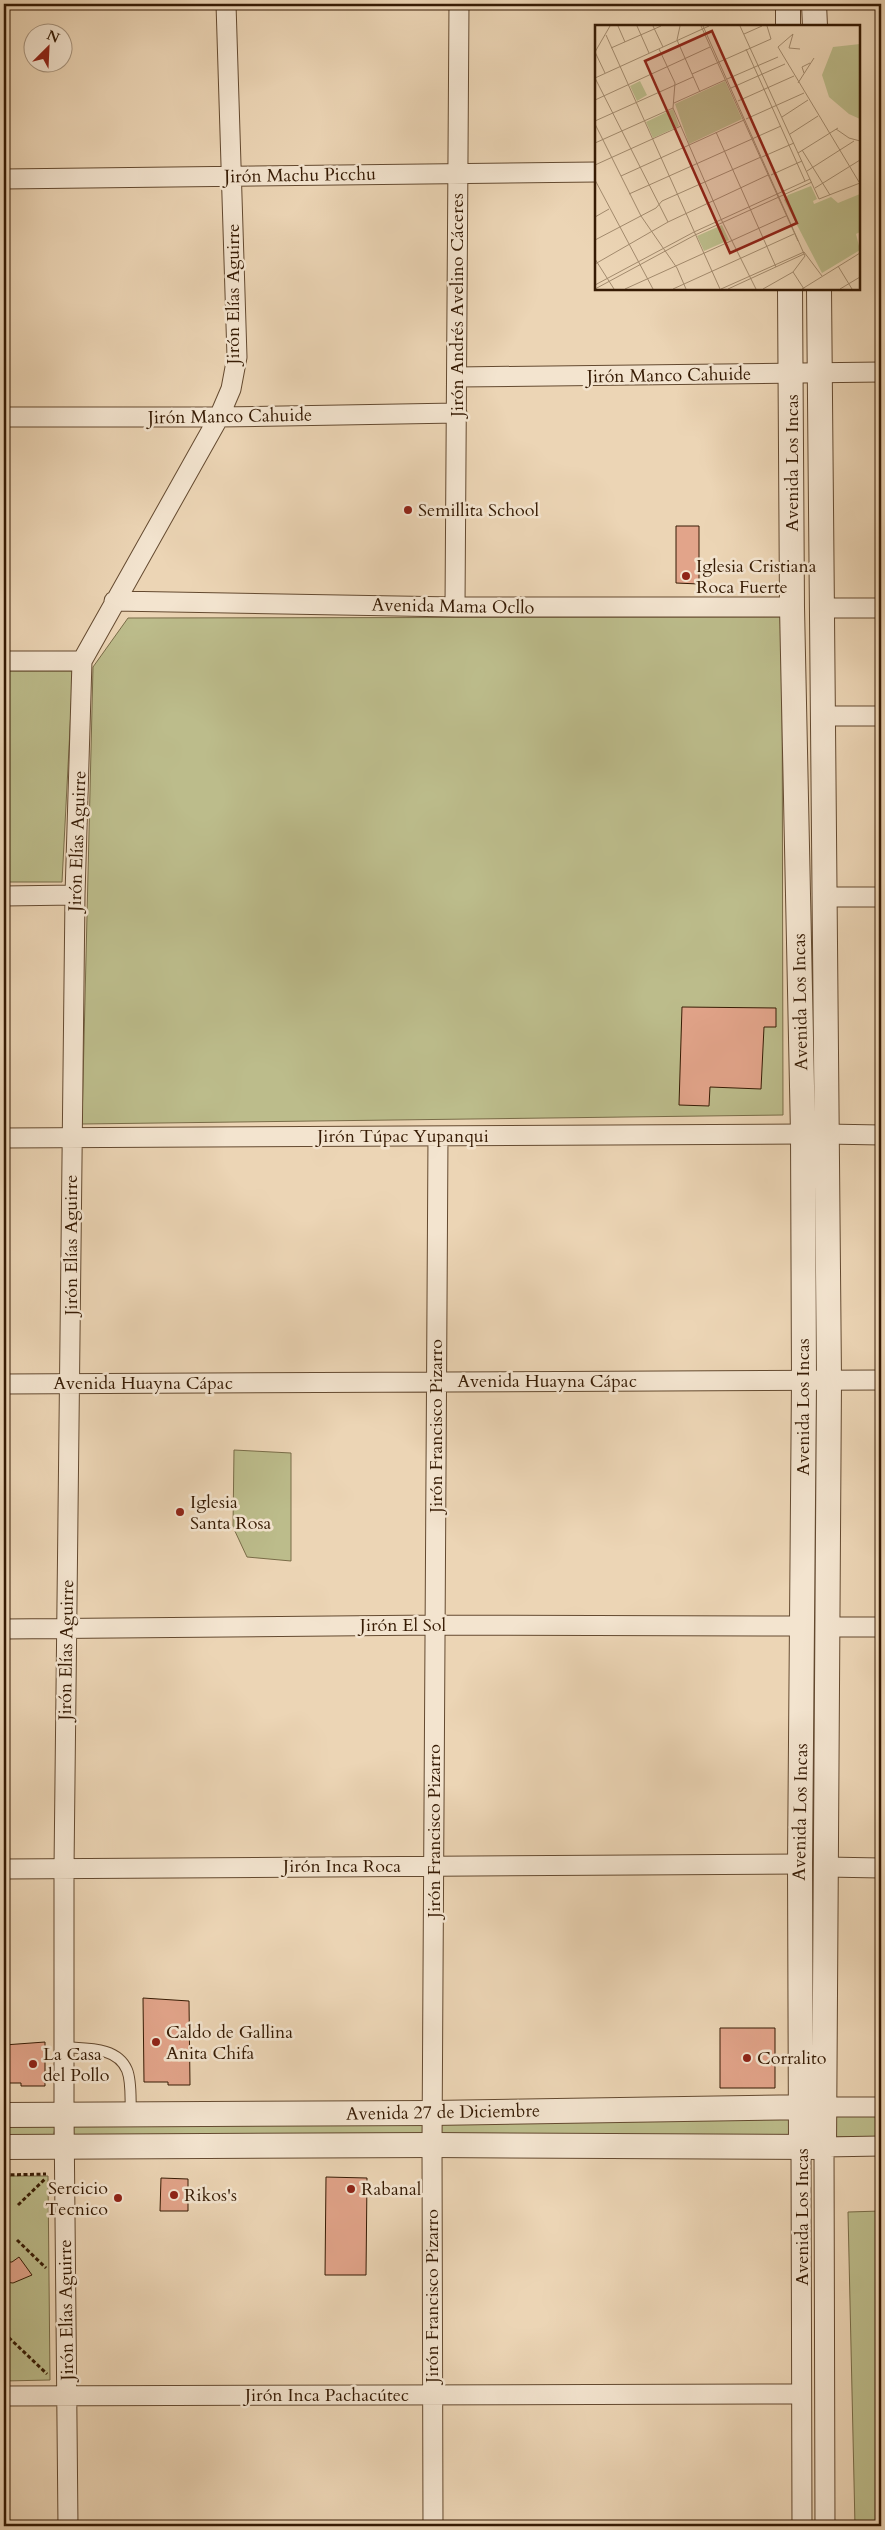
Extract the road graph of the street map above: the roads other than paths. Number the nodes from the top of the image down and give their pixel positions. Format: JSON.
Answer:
{"nodes":[{"id":1,"x":226,"y":4,"type":"edge"},
{"id":2,"x":459,"y":4,"type":"edge"},
{"id":3,"x":788,"y":4,"type":"edge"},
{"id":4,"x":814,"y":4,"type":"edge"},
{"id":5,"x":788,"y":25,"type":"edge"},
{"id":6,"x":815,"y":25,"type":"edge"},
{"id":7,"x":595,"y":172,"type":"edge"},
{"id":8,"x":458,"y":173,"type":"junction"},
{"id":9,"x":232,"y":176,"type":"junction"},
{"id":10,"x":4,"y":179,"type":"edge"},
{"id":11,"x":790,"y":290,"type":"edge"},
{"id":12,"x":819,"y":290,"type":"edge"},
{"id":13,"x":881,"y":372,"type":"edge"},
{"id":14,"x":820,"y":373,"type":"junction"},
{"id":15,"x":791,"y":374,"type":"junction"},
{"id":16,"x":457,"y":376,"type":"junction"},
{"id":17,"x":456,"y":413,"type":"junction"},
{"id":18,"x":4,"y":417,"type":"edge"},
{"id":19,"x":219,"y":417,"type":"junction"},
{"id":20,"x":114,"y":600,"type":"junction"},
{"id":21,"x":455,"y":607,"type":"junction"},
{"id":22,"x":792,"y":607,"type":"junction"},
{"id":23,"x":820,"y":608,"type":"junction"},
{"id":24,"x":881,"y":608,"type":"edge"},
{"id":25,"x":4,"y":661,"type":"edge"},
{"id":26,"x":82,"y":661,"type":"junction"},
{"id":27,"x":822,"y":716,"type":"junction"},
{"id":28,"x":881,"y":716,"type":"edge"},
{"id":29,"x":75,"y":895,"type":"junction"},
{"id":30,"x":4,"y":896,"type":"edge"},
{"id":31,"x":824,"y":897,"type":"junction"},
{"id":32,"x":881,"y":897,"type":"edge"},
{"id":33,"x":814,"y":1134,"type":"junction"},
{"id":34,"x":881,"y":1134,"type":"edge"},
{"id":35,"x":438,"y":1136,"type":"junction"},
{"id":36,"x":4,"y":1138,"type":"edge"},
{"id":37,"x":72,"y":1138,"type":"junction"},
{"id":38,"x":804,"y":1380,"type":"junction"},
{"id":39,"x":829,"y":1380,"type":"junction"},
{"id":40,"x":881,"y":1380,"type":"edge"},
{"id":41,"x":436,"y":1382,"type":"junction"},
{"id":42,"x":4,"y":1384,"type":"edge"},
{"id":43,"x":70,"y":1384,"type":"junction"},
{"id":44,"x":435,"y":1625,"type":"junction"},
{"id":45,"x":802,"y":1626,"type":"junction"},
{"id":46,"x":827,"y":1627,"type":"junction"},
{"id":47,"x":881,"y":1627,"type":"edge"},
{"id":48,"x":4,"y":1628,"type":"edge"},
{"id":49,"x":66,"y":1629,"type":"junction"},
{"id":50,"x":800,"y":1864,"type":"junction"},
{"id":51,"x":434,"y":1866,"type":"junction"},
{"id":52,"x":826,"y":1867,"type":"junction"},
{"id":53,"x":64,"y":1868,"type":"junction"},
{"id":54,"x":881,"y":1868,"type":"edge"},
{"id":55,"x":4,"y":1869,"type":"edge"},
{"id":56,"x":64,"y":2047,"type":"junction"},
{"id":57,"x":800,"y":2107,"type":"junction"},
{"id":58,"x":824,"y":2107,"type":"junction"},
{"id":59,"x":881,"y":2107,"type":"edge"},
{"id":60,"x":432,"y":2113,"type":"junction"},
{"id":61,"x":4,"y":2114,"type":"edge"},
{"id":62,"x":64,"y":2114,"type":"junction"},
{"id":63,"x":131,"y":2114,"type":"junction"},
{"id":64,"x":432,"y":2145,"type":"junction"},
{"id":65,"x":64,"y":2146,"type":"junction"},
{"id":66,"x":813,"y":2146,"type":"junction"},
{"id":67,"x":881,"y":2146,"type":"edge"},
{"id":68,"x":4,"y":2147,"type":"edge"},
{"id":69,"x":801,"y":2394,"type":"junction"},
{"id":70,"x":433,"y":2395,"type":"junction"},
{"id":71,"x":4,"y":2396,"type":"edge"},
{"id":72,"x":68,"y":2396,"type":"junction"},
{"id":73,"x":68,"y":2526,"type":"edge"},
{"id":74,"x":433,"y":2526,"type":"edge"},
{"id":75,"x":802,"y":2526,"type":"edge"},
{"id":76,"x":825,"y":2526,"type":"edge"}],
"edges":[{"from":1,"to":9,"type":"street","name":"Jirón Elías Aguirre"},
{"from":2,"to":8,"type":"street","name":"Jirón Andrés Avelino Cáceres"},
{"from":3,"to":5,"type":"street"},
{"from":4,"to":6,"type":"street"},
{"from":7,"to":8,"type":"street","name":"Jirón Machu Picchu"},
{"from":8,"to":9,"type":"street","name":"Jirón Machu Picchu"},
{"from":8,"to":16,"type":"street","name":"Jirón Andrés Avelino Cáceres"},
{"from":9,"to":10,"type":"street","name":"Jirón Machu Picchu"},
{"from":9,"to":19,"type":"street","name":"Jirón Elías Aguirre"},
{"from":11,"to":15,"type":"street","name":"Avenida Los Incas"},
{"from":12,"to":14,"type":"street","name":"Avenida Los Incas"},
{"from":13,"to":14,"type":"street","name":"Jirón Manco Cahuide"},
{"from":14,"to":15,"type":"street","name":"Jirón Manco Cahuide"},
{"from":14,"to":23,"type":"street","name":"Avenida Los Incas"},
{"from":15,"to":16,"type":"street","name":"Jirón Manco Cahuide"},
{"from":15,"to":22,"type":"street","name":"Avenida Los Incas"},
{"from":16,"to":17,"type":"street","name":"Jirón Andrés Avelino Cáceres"},
{"from":17,"to":19,"type":"street","name":"Jirón Manco Cahuide"},
{"from":17,"to":21,"type":"street","name":"Jirón Andrés Avelino Cáceres"},
{"from":18,"to":19,"type":"street","name":"Jirón Manco Cahuide"},
{"from":19,"to":20,"type":"street","name":"Jirón Elías Aguirre"},
{"from":20,"to":21,"type":"street","name":"Avenida Mama Ocllo"},
{"from":20,"to":26,"type":"street","name":"Jirón Elías Aguirre"},
{"from":21,"to":22,"type":"street","name":"Avenida Mama Ocllo"},
{"from":22,"to":33,"type":"street","name":"Avenida Los Incas"},
{"from":23,"to":24,"type":"street"},
{"from":23,"to":27,"type":"street","name":"Avenida Los Incas"},
{"from":25,"to":26,"type":"street"},
{"from":26,"to":29,"type":"street","name":"Jirón Elías Aguirre"},
{"from":27,"to":28,"type":"street"},
{"from":27,"to":31,"type":"street","name":"Avenida Los Incas"},
{"from":29,"to":30,"type":"street"},
{"from":29,"to":37,"type":"street","name":"Jirón Elías Aguirre"},
{"from":31,"to":32,"type":"street"},
{"from":31,"to":33,"type":"street","name":"Avenida Los Incas"},
{"from":33,"to":34,"type":"street","name":"Jirón Túpac Yupanqui"},
{"from":33,"to":35,"type":"street","name":"Jirón Túpac Yupanqui"},
{"from":33,"to":38,"type":"street","name":"Avenida Los Incas"},
{"from":33,"to":39,"type":"street","name":"Avenida Los Incas"},
{"from":35,"to":37,"type":"street","name":"Jirón Túpac Yupanqui"},
{"from":35,"to":41,"type":"street","name":"Jirón Francisco Pizarro"},
{"from":36,"to":37,"type":"street","name":"Jirón Túpac Yupanqui"},
{"from":37,"to":43,"type":"street","name":"Jirón Elías Aguirre"},
{"from":38,"to":39,"type":"street","name":"Avenida Huayna Cápac"},
{"from":38,"to":41,"type":"street","name":"Avenida Huayna Cápac"},
{"from":38,"to":45,"type":"street","name":"Avenida Los Incas"},
{"from":39,"to":40,"type":"street","name":"Avenida Huayna Cápac"},
{"from":39,"to":46,"type":"street","name":"Avenida Los Incas"},
{"from":41,"to":43,"type":"street","name":"Avenida Huayna Cápac"},
{"from":41,"to":44,"type":"street","name":"Jirón Francisco Pizarro"},
{"from":42,"to":43,"type":"street","name":"Avenida Huayna Cápac"},
{"from":43,"to":49,"type":"street","name":"Jirón Elías Aguirre"},
{"from":44,"to":45,"type":"street","name":"Jirón El Sol"},
{"from":44,"to":49,"type":"street","name":"Jirón El Sol"},
{"from":44,"to":51,"type":"street","name":"Jirón Francisco Pizarro"},
{"from":45,"to":50,"type":"street","name":"Avenida Los Incas"},
{"from":46,"to":47,"type":"street"},
{"from":46,"to":52,"type":"street","name":"Avenida Los Incas"},
{"from":48,"to":49,"type":"street","name":"Jirón El Sol"},
{"from":49,"to":53,"type":"street","name":"Jirón Elías Aguirre"},
{"from":50,"to":51,"type":"street","name":"Jirón Inca Roca"},
{"from":50,"to":57,"type":"street","name":"Avenida Los Incas"},
{"from":51,"to":53,"type":"street","name":"Jirón Inca Roca"},
{"from":51,"to":60,"type":"street","name":"Jirón Francisco Pizarro"},
{"from":52,"to":54,"type":"street"},
{"from":52,"to":58,"type":"street","name":"Avenida Los Incas"},
{"from":53,"to":55,"type":"street","name":"Jirón Inca Roca"},
{"from":53,"to":56,"type":"street","name":"Jirón Elías Aguirre"},
{"from":56,"to":62,"type":"street","name":"Jirón Elías Aguirre"},
{"from":56,"to":63,"type":"lane"},
{"from":57,"to":58,"type":"street","name":"Avenida 27 de Diciembre"},
{"from":57,"to":60,"type":"street","name":"Avenida 27 de Diciembre"},
{"from":57,"to":66,"type":"street","name":"Avenida Los Incas"},
{"from":58,"to":59,"type":"street","name":"Avenida 27 de Diciembre"},
{"from":58,"to":66,"type":"street","name":"Avenida Los Incas"},
{"from":60,"to":63,"type":"street","name":"Avenida 27 de Diciembre"},
{"from":60,"to":64,"type":"street","name":"Jirón Francisco Pizarro"},
{"from":61,"to":62,"type":"street","name":"Avenida 27 de Diciembre"},
{"from":62,"to":63,"type":"street","name":"Avenida 27 de Diciembre"},
{"from":62,"to":65,"type":"street","name":"Jirón Elías Aguirre"},
{"from":64,"to":65,"type":"street","name":"Avenida 27 de Diciembre"},
{"from":64,"to":66,"type":"street","name":"Avenida 27 de Diciembre"},
{"from":64,"to":70,"type":"street","name":"Jirón Francisco Pizarro"},
{"from":65,"to":68,"type":"street","name":"Avenida 27 de Diciembre"},
{"from":65,"to":72,"type":"street","name":"Jirón Elías Aguirre"},
{"from":66,"to":67,"type":"street","name":"Avenida 27 de Diciembre"},
{"from":66,"to":69,"type":"street","name":"Avenida Los Incas"},
{"from":66,"to":76,"type":"street","name":"Avenida Los Incas"},
{"from":69,"to":70,"type":"street","name":"Jirón Inca Pachacútec"},
{"from":69,"to":75,"type":"street","name":"Avenida Los Incas"},
{"from":70,"to":72,"type":"street","name":"Jirón Inca Pachacútec"},
{"from":70,"to":74,"type":"street","name":"Jirón Francisco Pizarro"},
{"from":71,"to":72,"type":"street","name":"Jirón Inca Pachacútec"},
{"from":72,"to":73,"type":"street","name":"Jirón Elías Aguirre"}]}
